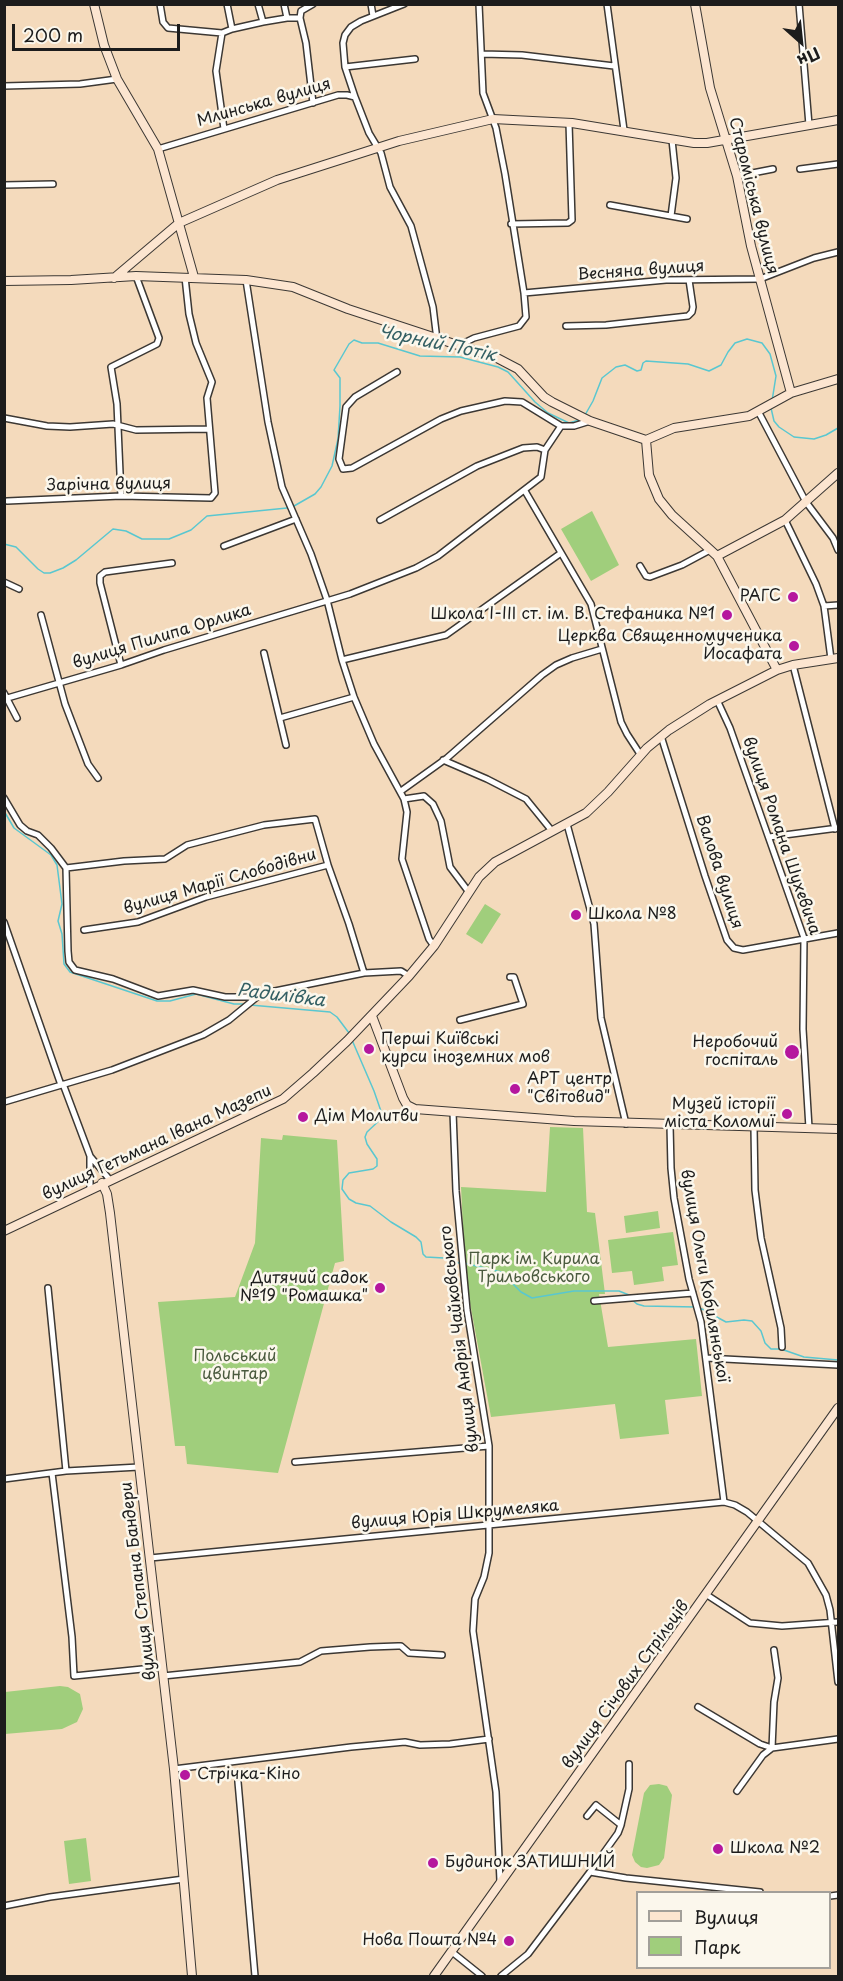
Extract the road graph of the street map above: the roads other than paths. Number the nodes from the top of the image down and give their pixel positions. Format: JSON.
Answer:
{"nodes":[{"id":1,"x":94,"y":4,"type":"edge"},
{"id":2,"x":160,"y":4,"type":"edge"},
{"id":3,"x":227,"y":4,"type":"edge"},
{"id":4,"x":258,"y":4,"type":"edge"},
{"id":5,"x":284,"y":4,"type":"edge"},
{"id":6,"x":313,"y":4,"type":"edge"},
{"id":7,"x":371,"y":4,"type":"edge"},
{"id":8,"x":404,"y":4,"type":"edge"},
{"id":9,"x":479,"y":4,"type":"edge"},
{"id":10,"x":607,"y":4,"type":"edge"},
{"id":11,"x":695,"y":4,"type":"edge"},
{"id":12,"x":800,"y":4,"type":"edge"},
{"id":13,"x":373,"y":16,"type":"junction"},
{"id":14,"x":287,"y":18,"type":"junction"},
{"id":15,"x":300,"y":18,"type":"junction"},
{"id":16,"x":263,"y":22,"type":"junction"},
{"id":17,"x":232,"y":29,"type":"junction"},
{"id":18,"x":222,"y":33,"type":"junction"},
{"id":19,"x":482,"y":54,"type":"junction"},
{"id":20,"x":415,"y":59,"type":"dead end"},
{"id":21,"x":614,"y":66,"type":"junction"},
{"id":22,"x":345,"y":67,"type":"junction"},
{"id":23,"x":117,"y":79,"type":"junction"},
{"id":24,"x":4,"y":86,"type":"edge"},
{"id":25,"x":355,"y":97,"type":"junction"},
{"id":26,"x":313,"y":103,"type":"junction"},
{"id":27,"x":493,"y":119,"type":"junction"},
{"id":28,"x":838,"y":120,"type":"edge"},
{"id":29,"x":569,"y":123,"type":"junction"},
{"id":30,"x":809,"y":125,"type":"junction"},
{"id":31,"x":224,"y":129,"type":"junction"},
{"id":32,"x":624,"y":130,"type":"junction"},
{"id":33,"x":726,"y":139,"type":"junction"},
{"id":34,"x":672,"y":140,"type":"junction"},
{"id":35,"x":377,"y":147,"type":"junction"},
{"id":36,"x":158,"y":149,"type":"junction"},
{"id":37,"x":838,"y":164,"type":"edge"},
{"id":38,"x":773,"y":169,"type":"dead end"},
{"id":39,"x":800,"y":169,"type":"dead end"},
{"id":40,"x":736,"y":176,"type":"junction"},
{"id":41,"x":53,"y":184,"type":"dead end"},
{"id":42,"x":4,"y":185,"type":"edge"},
{"id":43,"x":610,"y":205,"type":"dead end"},
{"id":44,"x":671,"y":216,"type":"junction"},
{"id":45,"x":687,"y":219,"type":"dead end"},
{"id":46,"x":179,"y":223,"type":"junction"},
{"id":47,"x":512,"y":224,"type":"junction"},
{"id":48,"x":838,"y":252,"type":"edge"},
{"id":49,"x":136,"y":276,"type":"junction"},
{"id":50,"x":190,"y":277,"type":"junction"},
{"id":51,"x":114,"y":278,"type":"junction"},
{"id":52,"x":760,"y":279,"type":"junction"},
{"id":53,"x":246,"y":280,"type":"junction"},
{"id":54,"x":689,"y":280,"type":"junction"},
{"id":55,"x":4,"y":281,"type":"edge"},
{"id":56,"x":524,"y":293,"type":"junction"},
{"id":57,"x":566,"y":326,"type":"dead end"},
{"id":58,"x":437,"y":340,"type":"junction"},
{"id":59,"x":460,"y":345,"type":"junction"},
{"id":60,"x":397,"y":372,"type":"dead end"},
{"id":61,"x":838,"y":379,"type":"edge"},
{"id":62,"x":791,"y":393,"type":"junction"},
{"id":63,"x":758,"y":411,"type":"junction"},
{"id":64,"x":4,"y":418,"type":"edge"},
{"id":65,"x":590,"y":421,"type":"junction"},
{"id":66,"x":117,"y":425,"type":"junction"},
{"id":67,"x":561,"y":426,"type":"junction"},
{"id":68,"x":209,"y":429,"type":"junction"},
{"id":69,"x":646,"y":440,"type":"junction"},
{"id":70,"x":545,"y":450,"type":"junction"},
{"id":71,"x":838,"y":473,"type":"edge"},
{"id":72,"x":525,"y":491,"type":"junction"},
{"id":73,"x":121,"y":496,"type":"junction"},
{"id":74,"x":7,"y":501,"type":"dead end"},
{"id":75,"x":806,"y":502,"type":"junction"},
{"id":76,"x":296,"y":519,"type":"junction"},
{"id":77,"x":380,"y":520,"type":"dead end"},
{"id":78,"x":785,"y":520,"type":"junction"},
{"id":79,"x":224,"y":546,"type":"dead end"},
{"id":80,"x":710,"y":550,"type":"junction"},
{"id":81,"x":838,"y":550,"type":"edge"},
{"id":82,"x":561,"y":553,"type":"junction"},
{"id":83,"x":717,"y":556,"type":"junction"},
{"id":84,"x":172,"y":563,"type":"dead end"},
{"id":85,"x":640,"y":566,"type":"dead end"},
{"id":86,"x":4,"y":582,"type":"edge"},
{"id":87,"x":20,"y":589,"type":"dead end"},
{"id":88,"x":327,"y":600,"type":"junction"},
{"id":89,"x":838,"y":605,"type":"edge"},
{"id":90,"x":824,"y":606,"type":"junction"},
{"id":91,"x":41,"y":615,"type":"dead end"},
{"id":92,"x":602,"y":650,"type":"junction"},
{"id":93,"x":264,"y":653,"type":"dead end"},
{"id":94,"x":836,"y":659,"type":"edge"},
{"id":95,"x":342,"y":660,"type":"junction"},
{"id":96,"x":121,"y":665,"type":"junction"},
{"id":97,"x":793,"y":665,"type":"junction"},
{"id":98,"x":777,"y":670,"type":"junction"},
{"id":99,"x":59,"y":684,"type":"junction"},
{"id":100,"x":5,"y":697,"type":"edge"},
{"id":101,"x":354,"y":697,"type":"junction"},
{"id":102,"x":717,"y":700,"type":"junction"},
{"id":103,"x":17,"y":718,"type":"dead end"},
{"id":104,"x":280,"y":718,"type":"junction"},
{"id":105,"x":661,"y":735,"type":"junction"},
{"id":106,"x":285,"y":744,"type":"dead end"},
{"id":107,"x":640,"y":754,"type":"junction"},
{"id":108,"x":443,"y":760,"type":"junction"},
{"id":109,"x":98,"y":778,"type":"dead end"},
{"id":110,"x":401,"y":791,"type":"junction"},
{"id":111,"x":4,"y":798,"type":"edge"},
{"id":112,"x":404,"y":799,"type":"junction"},
{"id":113,"x":567,"y":824,"type":"junction"},
{"id":114,"x":837,"y":828,"type":"edge"},
{"id":115,"x":552,"y":831,"type":"junction"},
{"id":116,"x":769,"y":837,"type":"junction"},
{"id":117,"x":328,"y":865,"type":"junction"},
{"id":118,"x":66,"y":868,"type":"junction"},
{"id":119,"x":468,"y":891,"type":"junction"},
{"id":120,"x":4,"y":922,"type":"edge"},
{"id":121,"x":84,"y":930,"type":"dead end"},
{"id":122,"x":838,"y":933,"type":"edge"},
{"id":123,"x":804,"y":939,"type":"junction"},
{"id":124,"x":434,"y":946,"type":"junction"},
{"id":125,"x":364,"y":973,"type":"junction"},
{"id":126,"x":409,"y":976,"type":"junction"},
{"id":127,"x":510,"y":977,"type":"dead end"},
{"id":128,"x":257,"y":997,"type":"junction"},
{"id":129,"x":372,"y":1016,"type":"junction"},
{"id":130,"x":460,"y":1020,"type":"dead end"},
{"id":131,"x":62,"y":1085,"type":"junction"},
{"id":132,"x":4,"y":1102,"type":"edge"},
{"id":133,"x":453,"y":1112,"type":"junction"},
{"id":134,"x":626,"y":1124,"type":"junction"},
{"id":135,"x":670,"y":1125,"type":"junction"},
{"id":136,"x":754,"y":1127,"type":"junction"},
{"id":137,"x":808,"y":1128,"type":"junction"},
{"id":138,"x":838,"y":1129,"type":"edge"},
{"id":139,"x":90,"y":1156,"type":"junction"},
{"id":140,"x":106,"y":1182,"type":"junction"},
{"id":141,"x":90,"y":1189,"type":"junction"},
{"id":142,"x":4,"y":1231,"type":"edge"},
{"id":143,"x":48,"y":1288,"type":"dead end"},
{"id":144,"x":693,"y":1293,"type":"junction"},
{"id":145,"x":594,"y":1301,"type":"dead end"},
{"id":146,"x":782,"y":1347,"type":"dead end"},
{"id":147,"x":782,"y":1354,"type":"dead end"},
{"id":148,"x":706,"y":1358,"type":"junction"},
{"id":149,"x":782,"y":1362,"type":"junction"},
{"id":150,"x":838,"y":1365,"type":"edge"},
{"id":151,"x":838,"y":1408,"type":"edge"},
{"id":152,"x":489,"y":1446,"type":"junction"},
{"id":153,"x":294,"y":1462,"type":"dead end"},
{"id":154,"x":139,"y":1467,"type":"junction"},
{"id":155,"x":66,"y":1471,"type":"junction"},
{"id":156,"x":52,"y":1473,"type":"junction"},
{"id":157,"x":4,"y":1479,"type":"edge"},
{"id":158,"x":724,"y":1502,"type":"junction"},
{"id":159,"x":758,"y":1521,"type":"junction"},
{"id":160,"x":489,"y":1524,"type":"junction"},
{"id":161,"x":150,"y":1558,"type":"junction"},
{"id":162,"x":707,"y":1595,"type":"junction"},
{"id":163,"x":835,"y":1622,"type":"edge"},
{"id":164,"x":774,"y":1650,"type":"dead end"},
{"id":165,"x":442,"y":1655,"type":"dead end"},
{"id":166,"x":163,"y":1671,"type":"junction"},
{"id":167,"x":838,"y":1682,"type":"edge"},
{"id":168,"x":698,"y":1707,"type":"dead end"},
{"id":169,"x":489,"y":1739,"type":"junction"},
{"id":170,"x":838,"y":1739,"type":"edge"},
{"id":171,"x":772,"y":1748,"type":"junction"},
{"id":172,"x":629,"y":1764,"type":"dead end"},
{"id":173,"x":174,"y":1769,"type":"junction"},
{"id":174,"x":238,"y":1782,"type":"dead end"},
{"id":175,"x":737,"y":1791,"type":"dead end"},
{"id":176,"x":587,"y":1816,"type":"dead end"},
{"id":177,"x":621,"y":1825,"type":"junction"},
{"id":178,"x":499,"y":1859,"type":"junction"},
{"id":179,"x":516,"y":1863,"type":"junction"},
{"id":180,"x":590,"y":1872,"type":"junction"},
{"id":181,"x":184,"y":1879,"type":"junction"},
{"id":182,"x":500,"y":1884,"type":"junction"},
{"id":183,"x":742,"y":1891,"type":"edge"},
{"id":184,"x":4,"y":1906,"type":"edge"},
{"id":185,"x":452,"y":1952,"type":"junction"},
{"id":186,"x":192,"y":1977,"type":"edge"},
{"id":187,"x":255,"y":1977,"type":"edge"},
{"id":188,"x":434,"y":1977,"type":"edge"},
{"id":189,"x":482,"y":1977,"type":"edge"},
{"id":190,"x":501,"y":1977,"type":"edge"}],
"edges":[{"from":1,"to":23,"type":"street"},
{"from":2,"to":18,"type":"street"},
{"from":3,"to":17,"type":"street"},
{"from":4,"to":16,"type":"street"},
{"from":5,"to":14,"type":"street"},
{"from":6,"to":15,"type":"street"},
{"from":7,"to":13,"type":"street"},
{"from":8,"to":13,"type":"street","name":"Млинська вулиця"},
{"from":9,"to":19,"type":"street"},
{"from":10,"to":21,"type":"street"},
{"from":11,"to":33,"type":"street","name":"Староміська вулиця"},
{"from":12,"to":30,"type":"street"},
{"from":13,"to":22,"type":"street","name":"Млинська вулиця"},
{"from":14,"to":15,"type":"street"},
{"from":14,"to":16,"type":"street"},
{"from":15,"to":26,"type":"street"},
{"from":16,"to":17,"type":"street"},
{"from":17,"to":18,"type":"street"},
{"from":18,"to":31,"type":"street"},
{"from":19,"to":21,"type":"street"},
{"from":19,"to":27,"type":"street"},
{"from":20,"to":22,"type":"street"},
{"from":21,"to":32,"type":"street"},
{"from":22,"to":25,"type":"street","name":"Млинська вулиця"},
{"from":23,"to":24,"type":"street"},
{"from":23,"to":36,"type":"street"},
{"from":25,"to":26,"type":"street","name":"Млинська вулиця"},
{"from":25,"to":35,"type":"street"},
{"from":26,"to":31,"type":"street","name":"Млинська вулиця"},
{"from":27,"to":29,"type":"street"},
{"from":27,"to":35,"type":"street"},
{"from":27,"to":47,"type":"street"},
{"from":28,"to":30,"type":"street"},
{"from":29,"to":32,"type":"street"},
{"from":29,"to":47,"type":"street"},
{"from":30,"to":33,"type":"street"},
{"from":31,"to":36,"type":"street","name":"Млинська вулиця"},
{"from":32,"to":34,"type":"street"},
{"from":33,"to":34,"type":"street"},
{"from":33,"to":40,"type":"street","name":"Староміська вулиця"},
{"from":34,"to":44,"type":"street"},
{"from":35,"to":46,"type":"street"},
{"from":35,"to":58,"type":"street"},
{"from":36,"to":46,"type":"street"},
{"from":37,"to":39,"type":"street"},
{"from":38,"to":40,"type":"street"},
{"from":40,"to":52,"type":"street","name":"Староміська вулиця"},
{"from":41,"to":42,"type":"street"},
{"from":43,"to":44,"type":"street"},
{"from":44,"to":45,"type":"street"},
{"from":46,"to":50,"type":"street"},
{"from":46,"to":51,"type":"street"},
{"from":47,"to":56,"type":"street"},
{"from":48,"to":52,"type":"street"},
{"from":49,"to":50,"type":"street"},
{"from":49,"to":51,"type":"street"},
{"from":49,"to":66,"type":"street"},
{"from":50,"to":53,"type":"street"},
{"from":50,"to":68,"type":"street"},
{"from":51,"to":55,"type":"street"},
{"from":52,"to":54,"type":"street","name":"Весняна вулиця"},
{"from":52,"to":62,"type":"street","name":"Староміська вулиця"},
{"from":53,"to":58,"type":"street"},
{"from":53,"to":76,"type":"street"},
{"from":54,"to":56,"type":"street","name":"Весняна вулиця"},
{"from":54,"to":57,"type":"street"},
{"from":56,"to":59,"type":"street"},
{"from":58,"to":59,"type":"street"},
{"from":59,"to":65,"type":"street"},
{"from":60,"to":67,"type":"street"},
{"from":61,"to":62,"type":"street"},
{"from":62,"to":63,"type":"street"},
{"from":63,"to":69,"type":"street"},
{"from":63,"to":75,"type":"street"},
{"from":64,"to":66,"type":"street"},
{"from":65,"to":67,"type":"street"},
{"from":65,"to":69,"type":"street"},
{"from":66,"to":68,"type":"street"},
{"from":66,"to":73,"type":"street"},
{"from":67,"to":70,"type":"street"},
{"from":68,"to":73,"type":"street","name":"Зарічна вулиця"},
{"from":69,"to":80,"type":"street"},
{"from":70,"to":72,"type":"street","name":"вулиця Пилипа Орлика"},
{"from":70,"to":77,"type":"street"},
{"from":71,"to":75,"type":"street"},
{"from":72,"to":82,"type":"street"},
{"from":72,"to":88,"type":"street","name":"вулиця Пилипа Орлика"},
{"from":73,"to":74,"type":"street","name":"Зарічна вулиця"},
{"from":75,"to":78,"type":"street"},
{"from":75,"to":81,"type":"street"},
{"from":76,"to":79,"type":"street"},
{"from":76,"to":88,"type":"street"},
{"from":78,"to":83,"type":"street"},
{"from":78,"to":90,"type":"street"},
{"from":80,"to":83,"type":"street"},
{"from":80,"to":85,"type":"street"},
{"from":82,"to":92,"type":"street"},
{"from":82,"to":95,"type":"street"},
{"from":83,"to":98,"type":"street"},
{"from":84,"to":96,"type":"street"},
{"from":86,"to":87,"type":"street"},
{"from":88,"to":95,"type":"street"},
{"from":88,"to":96,"type":"street","name":"вулиця Пилипа Орлика"},
{"from":89,"to":90,"type":"street"},
{"from":90,"to":94,"type":"street"},
{"from":91,"to":99,"type":"street"},
{"from":92,"to":107,"type":"street"},
{"from":92,"to":108,"type":"street"},
{"from":93,"to":104,"type":"street"},
{"from":94,"to":97,"type":"street","name":"вулиця Гетьмана Івана Мазепи"},
{"from":95,"to":101,"type":"street"},
{"from":96,"to":99,"type":"street","name":"вулиця Пилипа Орлика"},
{"from":97,"to":98,"type":"street","name":"вулиця Гетьмана Івана Мазепи"},
{"from":97,"to":114,"type":"street"},
{"from":98,"to":102,"type":"street","name":"вулиця Гетьмана Івана Мазепи"},
{"from":99,"to":100,"type":"street","name":"вулиця Пилипа Орлика"},
{"from":99,"to":109,"type":"street"},
{"from":100,"to":103,"type":"street"},
{"from":101,"to":104,"type":"street"},
{"from":101,"to":110,"type":"street"},
{"from":102,"to":105,"type":"street","name":"вулиця Гетьмана Івана Мазепи"},
{"from":102,"to":116,"type":"street","name":"вулиця Романа Шухевича"},
{"from":104,"to":106,"type":"street"},
{"from":105,"to":107,"type":"street","name":"вулиця Гетьмана Івана Мазепи"},
{"from":105,"to":123,"type":"street","name":"Валова вулиця"},
{"from":107,"to":113,"type":"street","name":"вулиця Гетьмана Івана Мазепи"},
{"from":108,"to":110,"type":"street"},
{"from":108,"to":115,"type":"street"},
{"from":110,"to":112,"type":"street"},
{"from":111,"to":118,"type":"street"},
{"from":112,"to":119,"type":"street"},
{"from":112,"to":124,"type":"street"},
{"from":113,"to":115,"type":"street","name":"вулиця Гетьмана Івана Мазепи"},
{"from":113,"to":134,"type":"street"},
{"from":114,"to":116,"type":"street"},
{"from":115,"to":119,"type":"street","name":"вулиця Гетьмана Івана Мазепи"},
{"from":116,"to":123,"type":"street","name":"вулиця Романа Шухевича"},
{"from":117,"to":118,"type":"street"},
{"from":117,"to":121,"type":"street","name":"вулиця Марії Слободівни"},
{"from":117,"to":125,"type":"street"},
{"from":118,"to":128,"type":"street"},
{"from":119,"to":124,"type":"street","name":"вулиця Гетьмана Івана Мазепи"},
{"from":120,"to":131,"type":"street"},
{"from":122,"to":123,"type":"street","name":"Валова вулиця"},
{"from":123,"to":137,"type":"street","name":"вулиця Романа Шухевича"},
{"from":124,"to":126,"type":"street","name":"вулиця Гетьмана Івана Мазепи"},
{"from":125,"to":126,"type":"street"},
{"from":125,"to":128,"type":"street"},
{"from":126,"to":129,"type":"street","name":"вулиця Гетьмана Івана Мазепи"},
{"from":127,"to":130,"type":"street"},
{"from":128,"to":131,"type":"street"},
{"from":129,"to":133,"type":"street"},
{"from":129,"to":140,"type":"street","name":"вулиця Гетьмана Івана Мазепи"},
{"from":131,"to":132,"type":"street"},
{"from":131,"to":139,"type":"street"},
{"from":133,"to":134,"type":"street"},
{"from":133,"to":152,"type":"street","name":"вулиця Андрія Чайковського"},
{"from":134,"to":135,"type":"street"},
{"from":135,"to":136,"type":"street"},
{"from":135,"to":144,"type":"street","name":"вулиця Ольги Кобилянської"},
{"from":136,"to":137,"type":"street"},
{"from":136,"to":146,"type":"street"},
{"from":137,"to":138,"type":"street"},
{"from":139,"to":140,"type":"street"},
{"from":139,"to":141,"type":"street"},
{"from":140,"to":141,"type":"street","name":"вулиця Гетьмана Івана Мазепи"},
{"from":140,"to":154,"type":"street","name":"вулиця Степана Бандери"},
{"from":141,"to":142,"type":"street","name":"вулиця Гетьмана Івана Мазепи"},
{"from":143,"to":155,"type":"street"},
{"from":144,"to":145,"type":"street"},
{"from":144,"to":148,"type":"street","name":"вулиця Ольги Кобилянської"},
{"from":147,"to":149,"type":"street"},
{"from":148,"to":149,"type":"street"},
{"from":148,"to":158,"type":"street","name":"вулиця Ольги Кобилянської"},
{"from":149,"to":150,"type":"street"},
{"from":151,"to":159,"type":"street","name":"вулиця Січових Стрільців"},
{"from":152,"to":153,"type":"street"},
{"from":152,"to":160,"type":"street","name":"вулиця Андрія Чайковського"},
{"from":154,"to":155,"type":"street"},
{"from":154,"to":161,"type":"street","name":"вулиця Степана Бандери"},
{"from":155,"to":156,"type":"street"},
{"from":156,"to":157,"type":"street"},
{"from":156,"to":166,"type":"street"},
{"from":158,"to":159,"type":"street"},
{"from":158,"to":160,"type":"street","name":"вулиця Юрія Шкрумеляка"},
{"from":159,"to":162,"type":"street","name":"вулиця Січових Стрільців"},
{"from":159,"to":163,"type":"street"},
{"from":160,"to":161,"type":"street","name":"вулиця Юрія Шкрумеляка"},
{"from":160,"to":169,"type":"street","name":"вулиця Андрія Чайковського"},
{"from":161,"to":166,"type":"street","name":"вулиця Степана Бандери"},
{"from":162,"to":163,"type":"street"},
{"from":162,"to":179,"type":"street","name":"вулиця Січових Стрільців"},
{"from":163,"to":167,"type":"street"},
{"from":164,"to":171,"type":"street"},
{"from":165,"to":166,"type":"street"},
{"from":166,"to":173,"type":"street","name":"вулиця Степана Бандери"},
{"from":168,"to":171,"type":"street"},
{"from":169,"to":173,"type":"street"},
{"from":169,"to":178,"type":"street","name":"вулиця Андрія Чайковського"},
{"from":170,"to":171,"type":"street"},
{"from":171,"to":175,"type":"street"},
{"from":172,"to":177,"type":"street"},
{"from":173,"to":181,"type":"street","name":"вулиця Степана Бандери"},
{"from":174,"to":187,"type":"street"},
{"from":176,"to":177,"type":"street"},
{"from":177,"to":180,"type":"street"},
{"from":178,"to":179,"type":"street"},
{"from":178,"to":182,"type":"street","name":"вулиця Андрія Чайковського"},
{"from":179,"to":182,"type":"street","name":"вулиця Січових Стрільців"},
{"from":180,"to":183,"type":"street"},
{"from":180,"to":190,"type":"street"},
{"from":181,"to":184,"type":"street"},
{"from":181,"to":186,"type":"street","name":"вулиця Степана Бандери"},
{"from":182,"to":185,"type":"street","name":"вулиця Січових Стрільців"},
{"from":185,"to":188,"type":"street","name":"вулиця Січових Стрільців"},
{"from":185,"to":189,"type":"street"}]}
